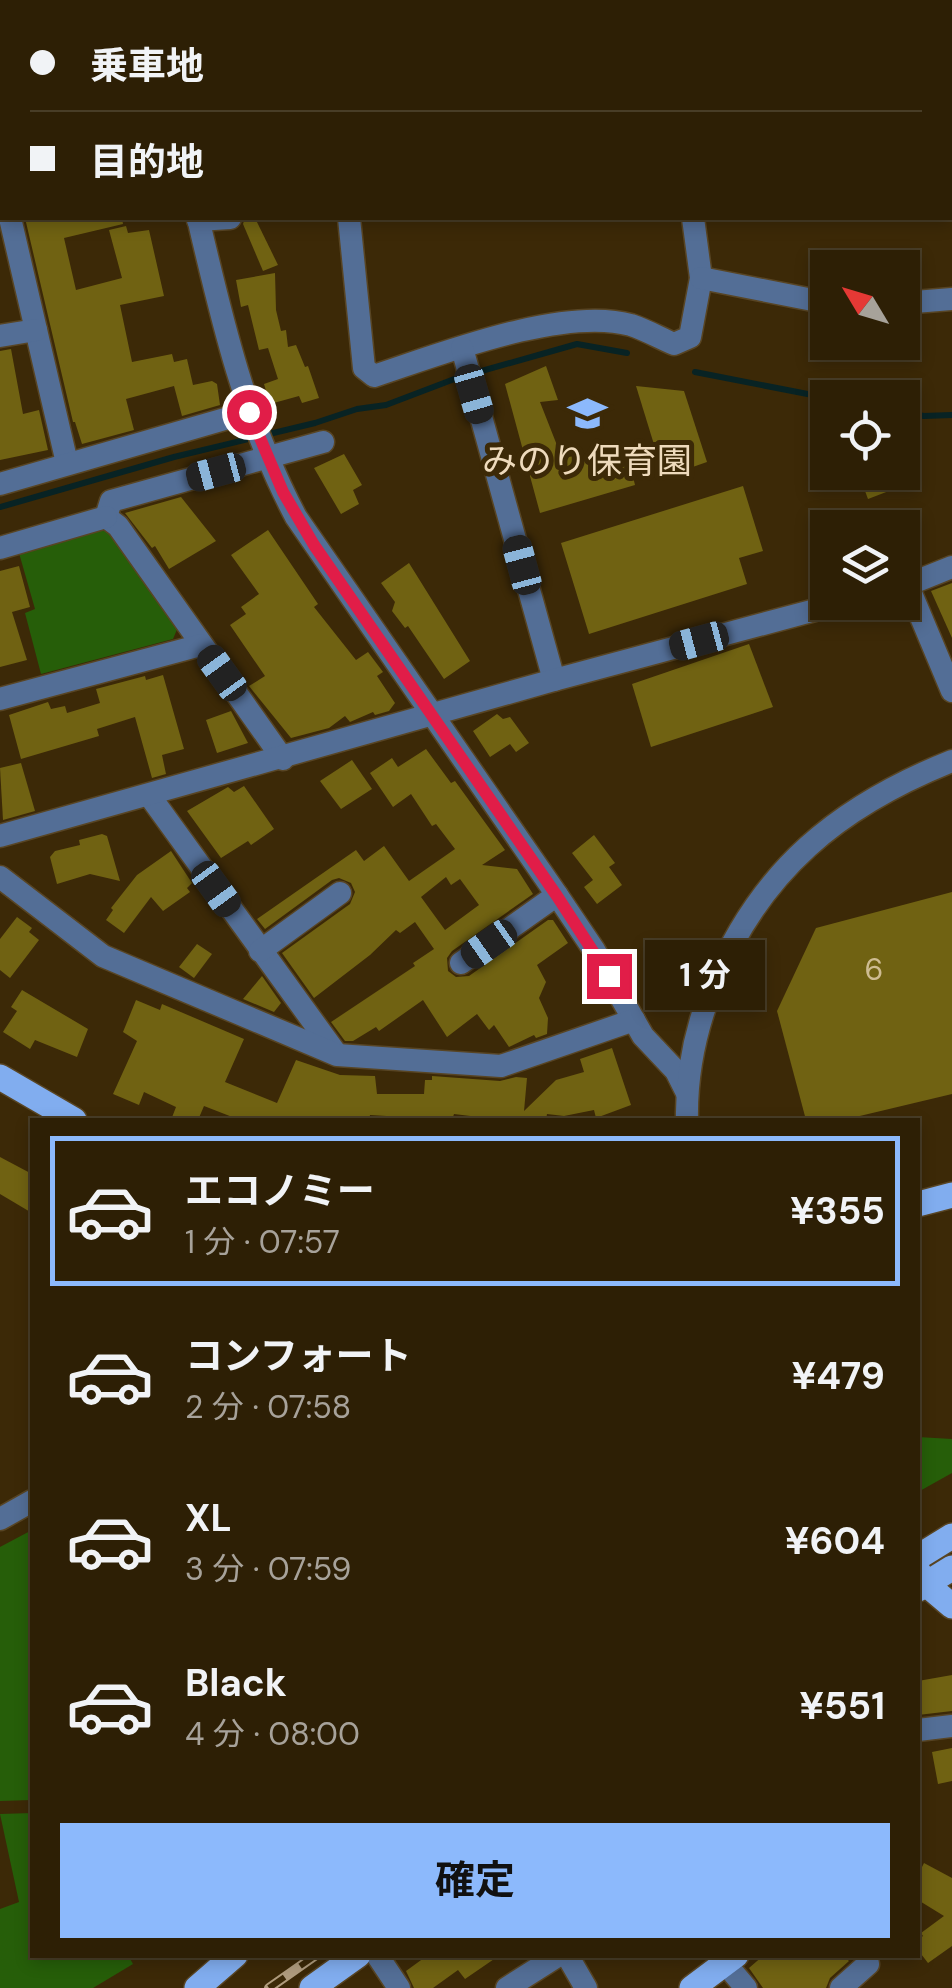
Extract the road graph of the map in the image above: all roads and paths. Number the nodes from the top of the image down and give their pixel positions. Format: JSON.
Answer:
{"nodes":[{"id":1,"x":10,"y":220,"type":"edge"},
{"id":2,"x":198,"y":220,"type":"edge"},
{"id":3,"x":348,"y":220,"type":"edge"},
{"id":4,"x":693,"y":220,"type":"edge"},
{"id":5,"x":701,"y":278,"type":"junction"},
{"id":6,"x":810,"y":299,"type":"edge"},
{"id":7,"x":952,"y":299,"type":"edge"},
{"id":8,"x":920,"y":302,"type":"edge"},
{"id":9,"x":36,"y":330,"type":"junction"},
{"id":10,"x":0,"y":336,"type":"edge"},
{"id":11,"x":462,"y":348,"type":"junction"},
{"id":12,"x":251,"y":418,"type":"junction"},
{"id":13,"x":323,"y":442,"type":"dead end"},
{"id":14,"x":265,"y":454,"type":"junction"},
{"id":15,"x":67,"y":462,"type":"junction"},
{"id":16,"x":0,"y":484,"type":"edge"},
{"id":17,"x":106,"y":517,"type":"junction"},
{"id":18,"x":0,"y":548,"type":"edge"},
{"id":19,"x":952,"y":567,"type":"edge"},
{"id":20,"x":920,"y":581,"type":"edge"},
{"id":21,"x":810,"y":611,"type":"edge"},
{"id":22,"x":920,"y":620,"type":"edge"},
{"id":23,"x":201,"y":645,"type":"junction"},
{"id":24,"x":554,"y":680,"type":"junction"},
{"id":25,"x":952,"y":691,"type":"edge"},
{"id":26,"x":0,"y":700,"type":"edge"},
{"id":27,"x":432,"y":716,"type":"junction"},
{"id":28,"x":283,"y":759,"type":"junction"},
{"id":29,"x":952,"y":760,"type":"edge"},
{"id":30,"x":149,"y":796,"type":"junction"},
{"id":31,"x":0,"y":836,"type":"edge"},
{"id":32,"x":0,"y":876,"type":"edge"},
{"id":33,"x":340,"y":893,"type":"dead end"},
{"id":34,"x":557,"y":896,"type":"junction"},
{"id":35,"x":260,"y":951,"type":"junction"},
{"id":36,"x":461,"y":963,"type":"dead end"},
{"id":37,"x":634,"y":1020,"type":"junction"},
{"id":38,"x":700,"y":1020,"type":"junction"},
{"id":39,"x":338,"y":1055,"type":"junction"},
{"id":40,"x":0,"y":1077,"type":"edge"},
{"id":41,"x":687,"y":1093,"type":"junction"},
{"id":42,"x":71,"y":1118,"type":"edge"},
{"id":43,"x":688,"y":1118,"type":"edge"},
{"id":44,"x":952,"y":1195,"type":"edge"},
{"id":45,"x":920,"y":1203,"type":"edge"},
{"id":46,"x":30,"y":1502,"type":"edge"},
{"id":47,"x":0,"y":1518,"type":"edge"},
{"id":48,"x":952,"y":1536,"type":"edge"},
{"id":49,"x":920,"y":1556,"type":"edge"},
{"id":50,"x":952,"y":1568,"type":"edge"},
{"id":51,"x":920,"y":1582,"type":"edge"},
{"id":52,"x":952,"y":1606,"type":"edge"},
{"id":53,"x":952,"y":1726,"type":"edge"},
{"id":54,"x":920,"y":1730,"type":"edge"},
{"id":55,"x":232,"y":1958,"type":"edge"},
{"id":56,"x":354,"y":1958,"type":"edge"},
{"id":57,"x":379,"y":1958,"type":"edge"},
{"id":58,"x":554,"y":1958,"type":"edge"},
{"id":59,"x":569,"y":1958,"type":"edge"},
{"id":60,"x":867,"y":1958,"type":"edge"},
{"id":61,"x":730,"y":1959,"type":"edge"},
{"id":62,"x":197,"y":1988,"type":"edge"},
{"id":63,"x":312,"y":1988,"type":"edge"},
{"id":64,"x":399,"y":1988,"type":"edge"},
{"id":65,"x":507,"y":1988,"type":"edge"},
{"id":66,"x":586,"y":1988,"type":"edge"},
{"id":67,"x":692,"y":1988,"type":"edge"},
{"id":68,"x":746,"y":1988,"type":"edge"},
{"id":69,"x":841,"y":1988,"type":"edge"}],
"edges":[{"from":1,"to":9,"type":"street"},
{"from":2,"to":12,"type":"street"},
{"from":3,"to":11,"type":"street"},
{"from":4,"to":5,"type":"street"},
{"from":5,"to":6,"type":"street"},
{"from":5,"to":11,"type":"street"},
{"from":7,"to":8,"type":"street"},
{"from":9,"to":10,"type":"street"},
{"from":9,"to":15,"type":"street"},
{"from":11,"to":24,"type":"street"},
{"from":12,"to":14,"type":"street"},
{"from":12,"to":15,"type":"street"},
{"from":13,"to":14,"type":"street"},
{"from":14,"to":17,"type":"street"},
{"from":14,"to":27,"type":"street"},
{"from":15,"to":16,"type":"street"},
{"from":17,"to":18,"type":"street"},
{"from":17,"to":23,"type":"street"},
{"from":19,"to":20,"type":"street"},
{"from":21,"to":24,"type":"street"},
{"from":22,"to":25,"type":"street"},
{"from":23,"to":26,"type":"street"},
{"from":23,"to":28,"type":"street"},
{"from":24,"to":27,"type":"street"},
{"from":27,"to":28,"type":"street"},
{"from":27,"to":34,"type":"street"},
{"from":28,"to":30,"type":"street"},
{"from":29,"to":38,"type":"street"},
{"from":30,"to":31,"type":"street"},
{"from":30,"to":35,"type":"street"},
{"from":32,"to":39,"type":"street"},
{"from":33,"to":35,"type":"street"},
{"from":34,"to":36,"type":"street"},
{"from":34,"to":37,"type":"street"},
{"from":35,"to":39,"type":"street"},
{"from":37,"to":38,"type":"street"},
{"from":37,"to":39,"type":"street"},
{"from":37,"to":41,"type":"street"},
{"from":38,"to":41,"type":"street"},
{"from":40,"to":42,"type":"main road"},
{"from":41,"to":43,"type":"street"},
{"from":44,"to":45,"type":"main road"},
{"from":46,"to":47,"type":"street"},
{"from":48,"to":49,"type":"main road"},
{"from":50,"to":51,"type":"main road"},
{"from":51,"to":52,"type":"main road"},
{"from":53,"to":54,"type":"street"},
{"from":55,"to":62,"type":"main road"},
{"from":56,"to":63,"type":"main road"},
{"from":57,"to":64,"type":"street"},
{"from":58,"to":65,"type":"street"},
{"from":59,"to":66,"type":"street"},
{"from":60,"to":69,"type":"street"},
{"from":61,"to":67,"type":"main road"},
{"from":61,"to":68,"type":"street"}]}
